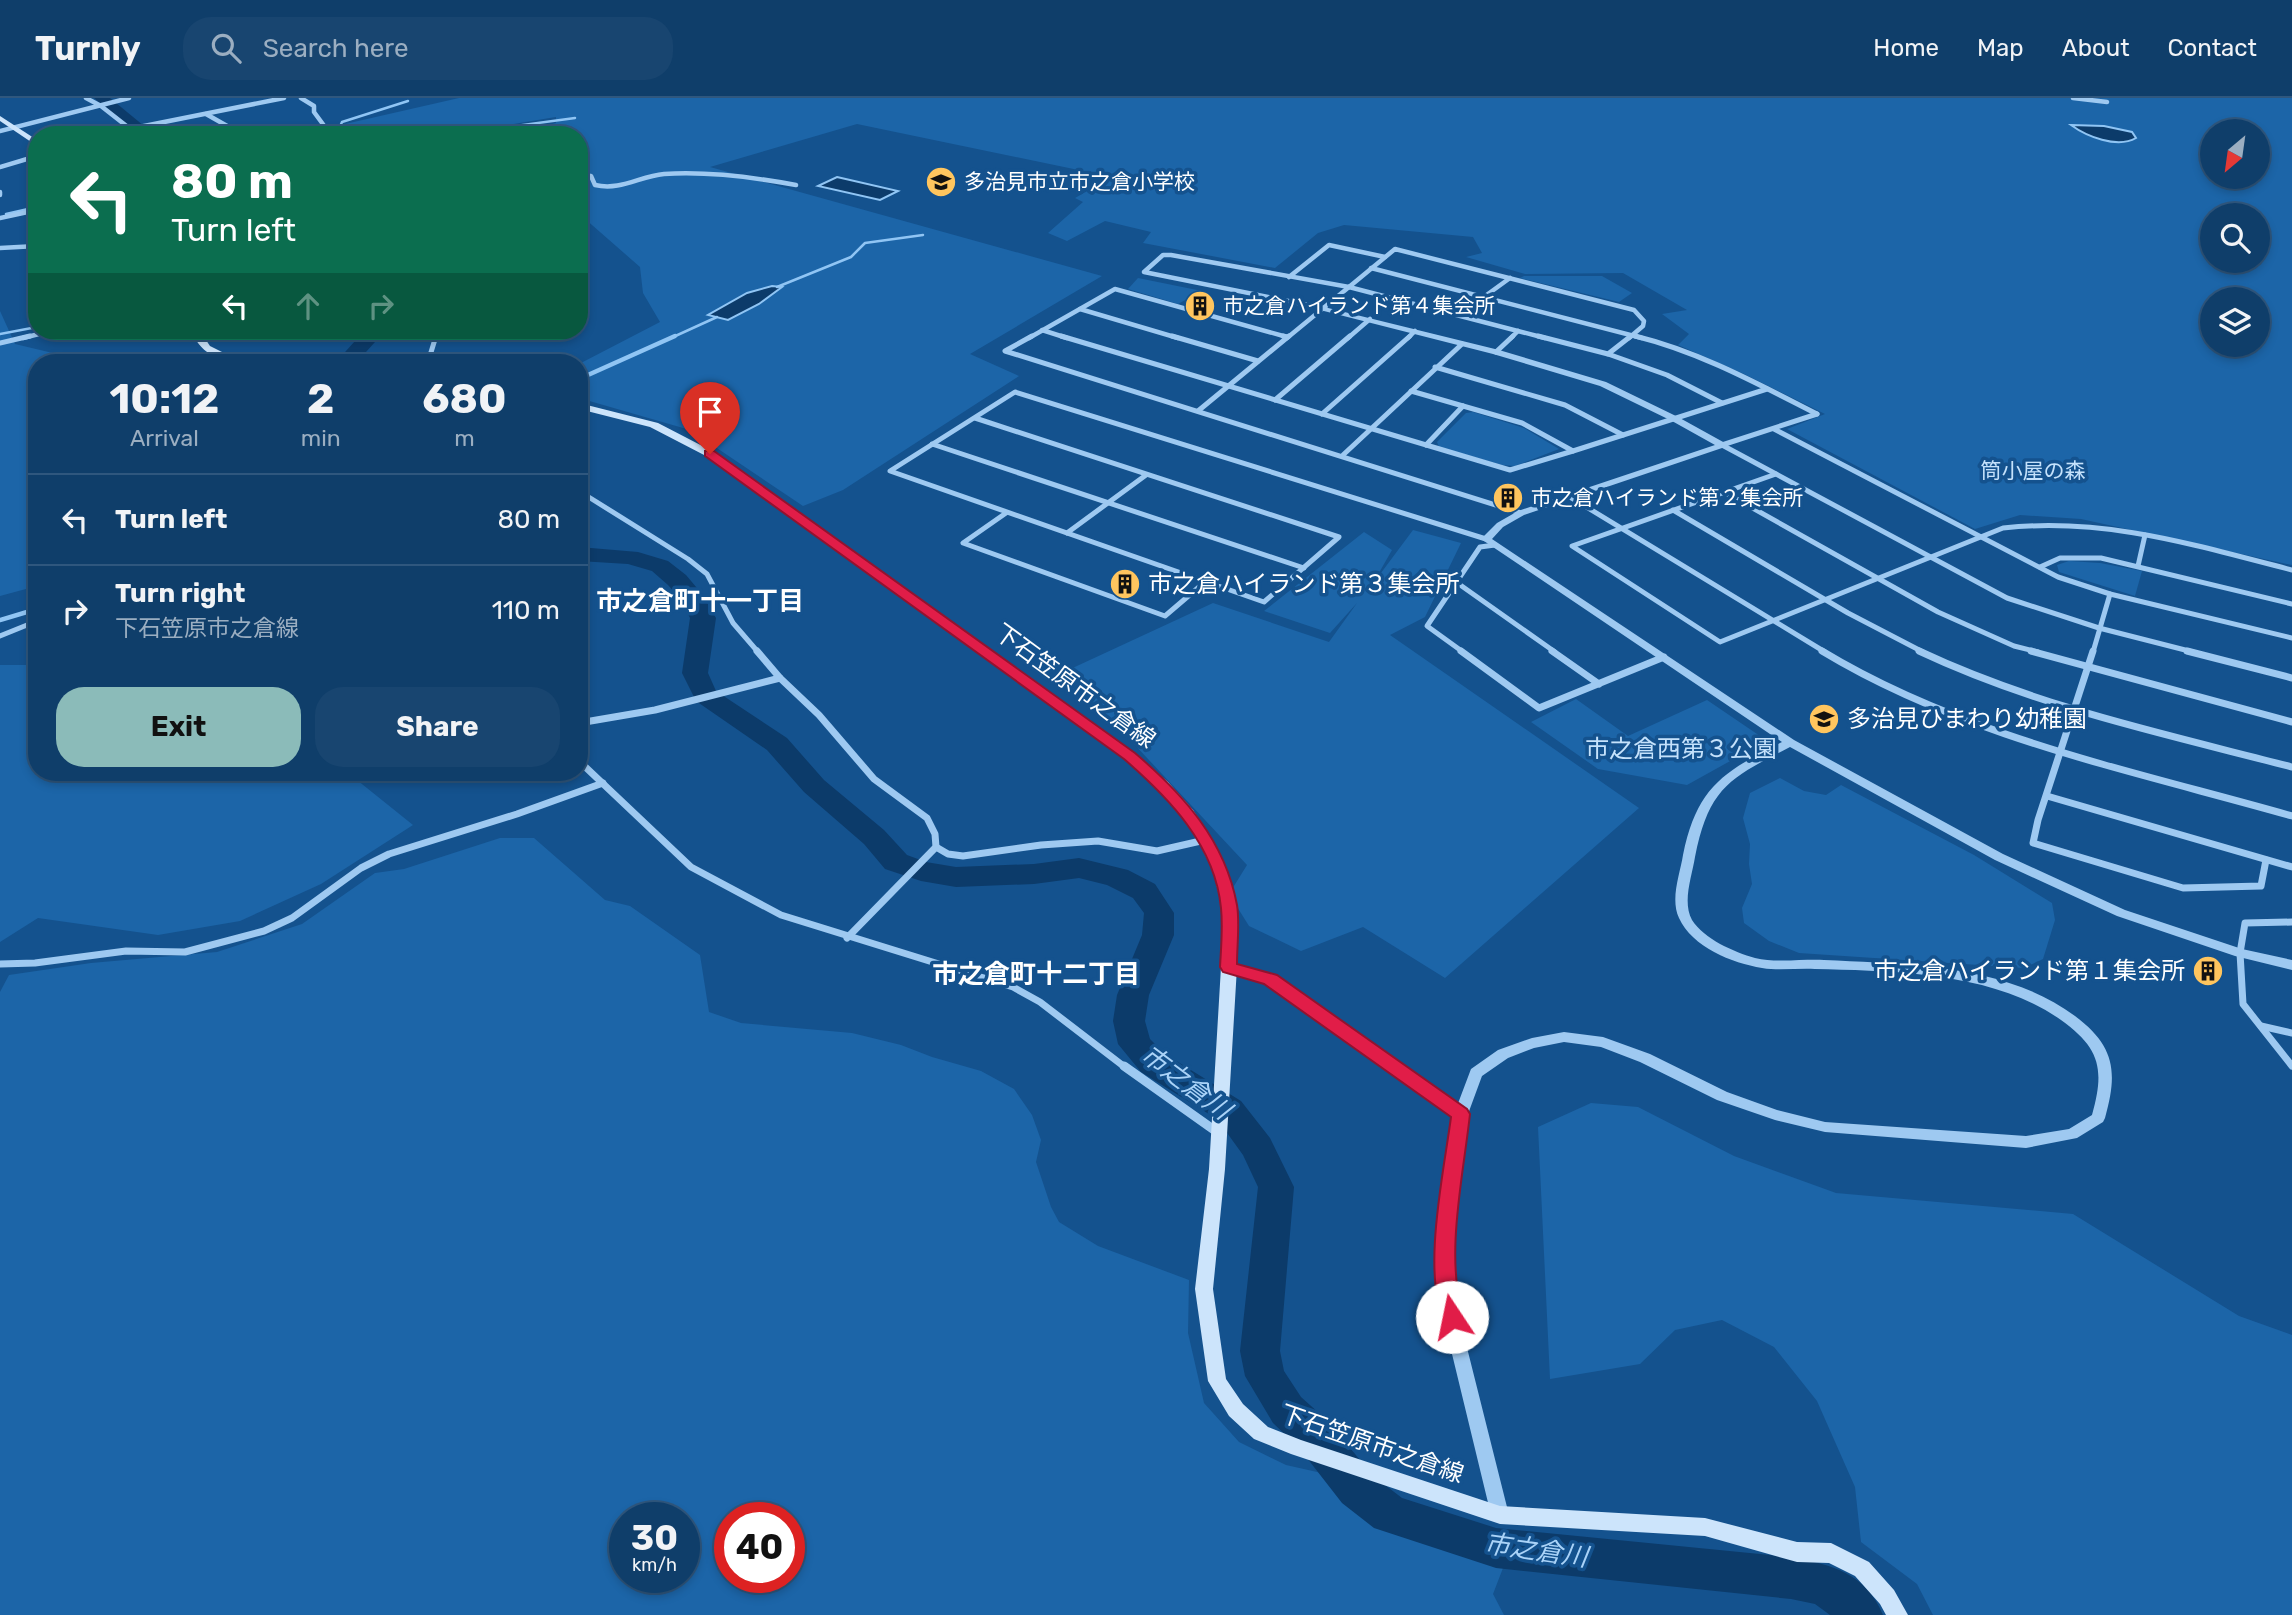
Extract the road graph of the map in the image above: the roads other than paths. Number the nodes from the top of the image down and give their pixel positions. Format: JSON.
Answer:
{"nodes":[{"id":1,"x":86,"y":98,"type":"edge"},
{"id":2,"x":130,"y":98,"type":"edge"},
{"id":3,"x":284,"y":98,"type":"edge"},
{"id":4,"x":301,"y":98,"type":"edge"},
{"id":5,"x":2073,"y":98,"type":"edge"},
{"id":6,"x":2107,"y":102,"type":"dead end"},
{"id":7,"x":101,"y":106,"type":"junction"},
{"id":8,"x":205,"y":114,"type":"junction"},
{"id":9,"x":0,"y":118,"type":"edge"},
{"id":10,"x":126,"y":126,"type":"edge"},
{"id":11,"x":143,"y":126,"type":"edge"},
{"id":12,"x":227,"y":126,"type":"edge"},
{"id":13,"x":324,"y":126,"type":"edge"},
{"id":14,"x":14,"y":128,"type":"junction"},
{"id":15,"x":0,"y":131,"type":"edge"},
{"id":16,"x":28,"y":138,"type":"edge"},
{"id":17,"x":28,"y":159,"type":"edge"},
{"id":18,"x":0,"y":167,"type":"edge"},
{"id":19,"x":588,"y":176,"type":"edge"},
{"id":20,"x":796,"y":186,"type":"dead end"},
{"id":21,"x":28,"y":212,"type":"edge"},
{"id":22,"x":0,"y":218,"type":"edge"},
{"id":23,"x":28,"y":246,"type":"edge"},
{"id":24,"x":0,"y":248,"type":"edge"},
{"id":25,"x":1385,"y":257,"type":"junction"},
{"id":26,"x":1371,"y":268,"type":"junction"},
{"id":27,"x":1289,"y":277,"type":"junction"},
{"id":28,"x":1510,"y":278,"type":"junction"},
{"id":29,"x":1349,"y":288,"type":"junction"},
{"id":30,"x":1485,"y":296,"type":"junction"},
{"id":31,"x":1323,"y":308,"type":"junction"},
{"id":32,"x":1080,"y":309,"type":"junction"},
{"id":33,"x":1459,"y":316,"type":"junction"},
{"id":34,"x":1370,"y":319,"type":"junction"},
{"id":35,"x":1042,"y":330,"type":"junction"},
{"id":36,"x":1415,"y":331,"type":"junction"},
{"id":37,"x":1518,"y":331,"type":"junction"},
{"id":38,"x":1633,"y":334,"type":"junction"},
{"id":39,"x":28,"y":336,"type":"edge"},
{"id":40,"x":1287,"y":337,"type":"junction"},
{"id":41,"x":200,"y":340,"type":"edge"},
{"id":42,"x":0,"y":343,"type":"edge"},
{"id":43,"x":1462,"y":344,"type":"junction"},
{"id":44,"x":1496,"y":352,"type":"junction"},
{"id":45,"x":216,"y":354,"type":"edge"},
{"id":46,"x":1608,"y":354,"type":"junction"},
{"id":47,"x":1258,"y":361,"type":"junction"},
{"id":48,"x":1435,"y":367,"type":"junction"},
{"id":49,"x":1228,"y":386,"type":"junction"},
{"id":50,"x":1767,"y":389,"type":"junction"},
{"id":51,"x":1410,"y":391,"type":"junction"},
{"id":52,"x":1275,"y":400,"type":"junction"},
{"id":53,"x":1722,"y":403,"type":"junction"},
{"id":54,"x":1463,"y":406,"type":"junction"},
{"id":55,"x":588,"y":408,"type":"edge"},
{"id":56,"x":1198,"y":411,"type":"junction"},
{"id":57,"x":1322,"y":414,"type":"junction"},
{"id":58,"x":975,"y":418,"type":"junction"},
{"id":59,"x":1675,"y":419,"type":"junction"},
{"id":60,"x":1370,"y":429,"type":"junction"},
{"id":61,"x":1774,"y":429,"type":"junction"},
{"id":62,"x":1623,"y":435,"type":"junction"},
{"id":63,"x":932,"y":444,"type":"junction"},
{"id":64,"x":1426,"y":445,"type":"junction"},
{"id":65,"x":1722,"y":445,"type":"junction"},
{"id":66,"x":1573,"y":451,"type":"junction"},
{"id":67,"x":1343,"y":455,"type":"junction"},
{"id":68,"x":1776,"y":474,"type":"junction"},
{"id":69,"x":1146,"y":475,"type":"junction"},
{"id":70,"x":1724,"y":492,"type":"junction"},
{"id":71,"x":588,"y":497,"type":"edge"},
{"id":72,"x":1570,"y":497,"type":"junction"},
{"id":73,"x":1109,"y":502,"type":"junction"},
{"id":74,"x":1673,"y":510,"type":"junction"},
{"id":75,"x":1006,"y":513,"type":"junction"},
{"id":76,"x":1521,"y":513,"type":"junction"},
{"id":77,"x":1622,"y":528,"type":"junction"},
{"id":78,"x":1068,"y":533,"type":"junction"},
{"id":79,"x":2145,"y":535,"type":"junction"},
{"id":80,"x":1983,"y":537,"type":"junction"},
{"id":81,"x":1490,"y":542,"type":"junction"},
{"id":82,"x":1933,"y":558,"type":"junction"},
{"id":83,"x":2138,"y":566,"type":"junction"},
{"id":84,"x":2040,"y":567,"type":"junction"},
{"id":85,"x":1304,"y":568,"type":"junction"},
{"id":86,"x":2292,"y":570,"type":"edge"},
{"id":87,"x":1879,"y":578,"type":"junction"},
{"id":88,"x":1206,"y":581,"type":"junction"},
{"id":89,"x":1456,"y":582,"type":"junction"},
{"id":90,"x":2110,"y":594,"type":"junction"},
{"id":91,"x":1827,"y":600,"type":"junction"},
{"id":92,"x":2292,"y":604,"type":"edge"},
{"id":93,"x":1774,"y":622,"type":"junction"},
{"id":94,"x":28,"y":625,"type":"edge"},
{"id":95,"x":2099,"y":628,"type":"junction"},
{"id":96,"x":0,"y":636,"type":"edge"},
{"id":97,"x":2292,"y":638,"type":"edge"},
{"id":98,"x":1664,"y":657,"type":"junction"},
{"id":99,"x":2088,"y":668,"type":"junction"},
{"id":100,"x":780,"y":678,"type":"junction"},
{"id":101,"x":2292,"y":678,"type":"edge"},
{"id":102,"x":1599,"y":684,"type":"junction"},
{"id":103,"x":2076,"y":709,"type":"junction"},
{"id":104,"x":588,"y":722,"type":"edge"},
{"id":105,"x":2292,"y":722,"type":"edge"},
{"id":106,"x":1790,"y":741,"type":"junction"},
{"id":107,"x":2062,"y":751,"type":"junction"},
{"id":108,"x":2292,"y":767,"type":"edge"},
{"id":109,"x":588,"y":769,"type":"edge"},
{"id":110,"x":603,"y":783,"type":"junction"},
{"id":111,"x":2047,"y":796,"type":"junction"},
{"id":112,"x":2292,"y":816,"type":"edge"},
{"id":113,"x":1205,"y":840,"type":"junction"},
{"id":114,"x":933,"y":850,"type":"junction"},
{"id":115,"x":2266,"y":860,"type":"junction"},
{"id":116,"x":2292,"y":867,"type":"edge"},
{"id":117,"x":2292,"y":922,"type":"edge"},
{"id":118,"x":847,"y":938,"type":"junction"},
{"id":119,"x":2240,"y":953,"type":"junction"},
{"id":120,"x":0,"y":964,"type":"edge"},
{"id":121,"x":2292,"y":965,"type":"edge"},
{"id":122,"x":1229,"y":967,"type":"junction"},
{"id":123,"x":2260,"y":1026,"type":"junction"},
{"id":124,"x":2292,"y":1033,"type":"edge"},
{"id":125,"x":2292,"y":1066,"type":"edge"},
{"id":126,"x":1461,"y":1114,"type":"junction"},
{"id":127,"x":1218,"y":1130,"type":"junction"},
{"id":128,"x":1500,"y":1515,"type":"junction"},
{"id":129,"x":1897,"y":1615,"type":"edge"}],
"edges":[{"from":1,"to":7,"type":"street"},
{"from":2,"to":7,"type":"street"},
{"from":3,"to":8,"type":"street"},
{"from":4,"to":13,"type":"street"},
{"from":5,"to":6,"type":"street"},
{"from":7,"to":10,"type":"street"},
{"from":7,"to":14,"type":"street"},
{"from":8,"to":11,"type":"street"},
{"from":8,"to":12,"type":"street"},
{"from":9,"to":14,"type":"main road"},
{"from":14,"to":15,"type":"street"},
{"from":14,"to":16,"type":"main road"},
{"from":17,"to":18,"type":"street"},
{"from":19,"to":20,"type":"street"},
{"from":21,"to":22,"type":"street"},
{"from":23,"to":24,"type":"street"},
{"from":25,"to":26,"type":"street"},
{"from":25,"to":27,"type":"street"},
{"from":25,"to":28,"type":"street"},
{"from":26,"to":29,"type":"street"},
{"from":26,"to":30,"type":"street"},
{"from":27,"to":29,"type":"street"},
{"from":27,"to":31,"type":"street"},
{"from":28,"to":30,"type":"street"},
{"from":28,"to":38,"type":"street"},
{"from":29,"to":31,"type":"street"},
{"from":29,"to":33,"type":"street"},
{"from":30,"to":33,"type":"street"},
{"from":30,"to":38,"type":"street"},
{"from":31,"to":34,"type":"street"},
{"from":31,"to":40,"type":"street"},
{"from":32,"to":35,"type":"street"},
{"from":32,"to":40,"type":"street"},
{"from":32,"to":47,"type":"street"},
{"from":33,"to":37,"type":"street"},
{"from":34,"to":36,"type":"street"},
{"from":34,"to":52,"type":"street"},
{"from":35,"to":49,"type":"street"},
{"from":35,"to":56,"type":"street"},
{"from":36,"to":43,"type":"street"},
{"from":36,"to":57,"type":"street"},
{"from":37,"to":44,"type":"street"},
{"from":37,"to":46,"type":"street"},
{"from":38,"to":46,"type":"street"},
{"from":38,"to":50,"type":"street"},
{"from":39,"to":42,"type":"street"},
{"from":40,"to":47,"type":"street"},
{"from":41,"to":45,"type":"main road"},
{"from":43,"to":44,"type":"street"},
{"from":43,"to":48,"type":"street"},
{"from":44,"to":59,"type":"street"},
{"from":46,"to":53,"type":"street"},
{"from":47,"to":49,"type":"street"},
{"from":48,"to":51,"type":"street"},
{"from":48,"to":62,"type":"street"},
{"from":49,"to":52,"type":"street"},
{"from":49,"to":56,"type":"street"},
{"from":50,"to":53,"type":"street"},
{"from":50,"to":61,"type":"street"},
{"from":51,"to":54,"type":"street"},
{"from":51,"to":60,"type":"street"},
{"from":52,"to":57,"type":"street"},
{"from":53,"to":59,"type":"street"},
{"from":54,"to":64,"type":"street"},
{"from":54,"to":66,"type":"street"},
{"from":55,"to":113,"type":"main road","name":"下石笠原市之倉線"},
{"from":56,"to":67,"type":"street"},
{"from":57,"to":60,"type":"street"},
{"from":58,"to":63,"type":"street"},
{"from":58,"to":69,"type":"street"},
{"from":58,"to":81,"type":"street"},
{"from":59,"to":62,"type":"street"},
{"from":59,"to":65,"type":"street"},
{"from":60,"to":64,"type":"street"},
{"from":60,"to":67,"type":"street"},
{"from":61,"to":65,"type":"street"},
{"from":61,"to":80,"type":"street"},
{"from":62,"to":66,"type":"street"},
{"from":63,"to":73,"type":"street"},
{"from":63,"to":75,"type":"street"},
{"from":64,"to":66,"type":"street"},
{"from":65,"to":68,"type":"street"},
{"from":65,"to":72,"type":"street"},
{"from":67,"to":76,"type":"street"},
{"from":68,"to":70,"type":"street"},
{"from":68,"to":82,"type":"street"},
{"from":69,"to":73,"type":"street"},
{"from":69,"to":85,"type":"street"},
{"from":70,"to":74,"type":"street"},
{"from":70,"to":87,"type":"street"},
{"from":71,"to":100,"type":"street"},
{"from":72,"to":76,"type":"street"},
{"from":72,"to":77,"type":"street"},
{"from":73,"to":78,"type":"street"},
{"from":73,"to":85,"type":"street"},
{"from":74,"to":77,"type":"street"},
{"from":74,"to":91,"type":"street"},
{"from":75,"to":78,"type":"street"},
{"from":75,"to":88,"type":"street"},
{"from":76,"to":81,"type":"street"},
{"from":77,"to":93,"type":"street"},
{"from":77,"to":93,"type":"street"},
{"from":78,"to":88,"type":"street"},
{"from":79,"to":80,"type":"street"},
{"from":79,"to":83,"type":"street"},
{"from":79,"to":86,"type":"street"},
{"from":80,"to":82,"type":"street"},
{"from":80,"to":84,"type":"street"},
{"from":81,"to":89,"type":"street"},
{"from":81,"to":98,"type":"street"},
{"from":82,"to":87,"type":"street"},
{"from":82,"to":95,"type":"street"},
{"from":83,"to":84,"type":"street"},
{"from":83,"to":92,"type":"street"},
{"from":84,"to":90,"type":"street"},
{"from":85,"to":88,"type":"street"},
{"from":87,"to":91,"type":"street"},
{"from":87,"to":99,"type":"street"},
{"from":89,"to":102,"type":"street"},
{"from":89,"to":102,"type":"street"},
{"from":90,"to":95,"type":"street"},
{"from":90,"to":97,"type":"street"},
{"from":91,"to":93,"type":"street"},
{"from":91,"to":103,"type":"street"},
{"from":93,"to":107,"type":"street"},
{"from":94,"to":96,"type":"street"},
{"from":95,"to":99,"type":"street"},
{"from":95,"to":101,"type":"street"},
{"from":98,"to":102,"type":"street"},
{"from":98,"to":106,"type":"street"},
{"from":99,"to":103,"type":"street"},
{"from":99,"to":105,"type":"street"},
{"from":100,"to":104,"type":"street"},
{"from":100,"to":114,"type":"street"},
{"from":103,"to":107,"type":"street"},
{"from":103,"to":108,"type":"street"},
{"from":106,"to":119,"type":"street"},
{"from":106,"to":126,"type":"street"},
{"from":107,"to":111,"type":"street"},
{"from":107,"to":112,"type":"street"},
{"from":109,"to":110,"type":"street"},
{"from":110,"to":118,"type":"street"},
{"from":110,"to":120,"type":"street"},
{"from":111,"to":115,"type":"street"},
{"from":111,"to":115,"type":"street"},
{"from":113,"to":114,"type":"street"},
{"from":113,"to":122,"type":"main road","name":"下石笠原市之倉線"},
{"from":114,"to":118,"type":"street"},
{"from":115,"to":116,"type":"street"},
{"from":117,"to":119,"type":"street"},
{"from":118,"to":127,"type":"street"},
{"from":119,"to":121,"type":"street"},
{"from":119,"to":123,"type":"street"},
{"from":122,"to":126,"type":"street"},
{"from":122,"to":127,"type":"main road","name":"下石笠原市之倉線"},
{"from":123,"to":124,"type":"street"},
{"from":123,"to":125,"type":"street"},
{"from":126,"to":128,"type":"street"},
{"from":127,"to":128,"type":"main road","name":"下石笠原市之倉線"},
{"from":128,"to":129,"type":"main road","name":"下石笠原市之倉線"}]}
